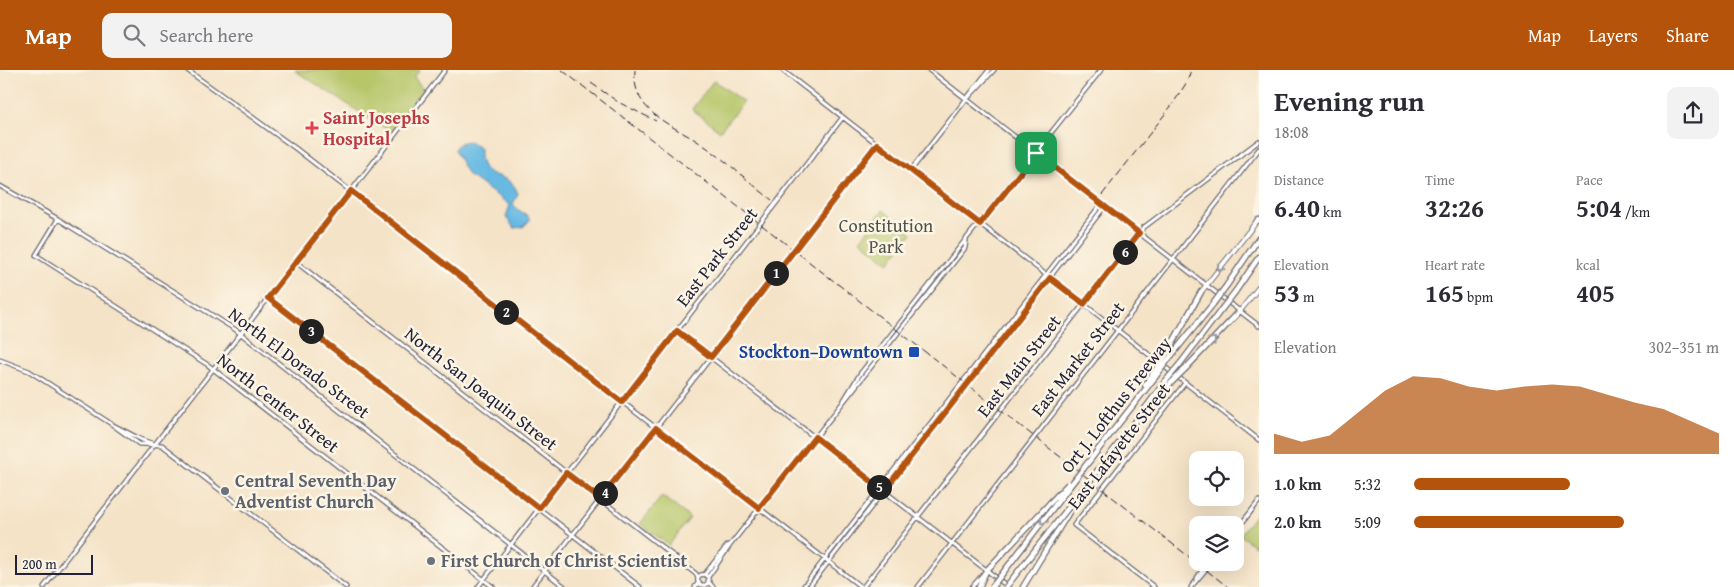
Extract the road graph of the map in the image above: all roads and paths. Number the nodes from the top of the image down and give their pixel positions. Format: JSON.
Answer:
{"nodes":[{"id":1,"x":187,"y":70,"type":"edge"},
{"id":2,"x":445,"y":70,"type":"edge"},
{"id":3,"x":782,"y":70,"type":"edge"},
{"id":4,"x":929,"y":70,"type":"edge"},
{"id":5,"x":989,"y":70,"type":"edge"},
{"id":6,"x":994,"y":70,"type":"edge"},
{"id":7,"x":1100,"y":70,"type":"edge"},
{"id":8,"x":966,"y":99,"type":"junction"},
{"id":9,"x":844,"y":117,"type":"junction"},
{"id":10,"x":1259,"y":141,"type":"edge"},
{"id":11,"x":877,"y":144,"type":"junction"},
{"id":12,"x":1259,"y":149,"type":"edge"},
{"id":13,"x":1036,"y":153,"type":"junction"},
{"id":14,"x":911,"y":170,"type":"junction"},
{"id":15,"x":0,"y":186,"type":"edge"},
{"id":16,"x":351,"y":191,"type":"junction"},
{"id":17,"x":1104,"y":205,"type":"junction"},
{"id":18,"x":58,"y":219,"type":"junction"},
{"id":19,"x":1258,"y":220,"type":"edge"},
{"id":20,"x":980,"y":224,"type":"junction"},
{"id":21,"x":1139,"y":233,"type":"junction"},
{"id":22,"x":1259,"y":238,"type":"edge"},
{"id":23,"x":1259,"y":257,"type":"edge"},
{"id":24,"x":1173,"y":260,"type":"junction"},
{"id":25,"x":296,"y":262,"type":"junction"},
{"id":26,"x":1045,"y":275,"type":"junction"},
{"id":27,"x":1050,"y":278,"type":"junction"},
{"id":28,"x":1206,"y":286,"type":"junction"},
{"id":29,"x":1259,"y":288,"type":"edge"},
{"id":30,"x":1201,"y":292,"type":"joint"},
{"id":31,"x":268,"y":298,"type":"junction"},
{"id":32,"x":1084,"y":304,"type":"junction"},
{"id":33,"x":1240,"y":312,"type":"junction"},
{"id":34,"x":1259,"y":326,"type":"edge"},
{"id":35,"x":1118,"y":330,"type":"junction"},
{"id":36,"x":677,"y":331,"type":"junction"},
{"id":37,"x":240,"y":334,"type":"junction"},
{"id":38,"x":711,"y":357,"type":"junction"},
{"id":39,"x":0,"y":360,"type":"edge"},
{"id":40,"x":213,"y":369,"type":"junction"},
{"id":41,"x":1154,"y":375,"type":"junction"},
{"id":42,"x":1185,"y":383,"type":"junction"},
{"id":43,"x":1166,"y":384,"type":"junction"},
{"id":44,"x":622,"y":402,"type":"junction"},
{"id":45,"x":113,"y":425,"type":"junction"},
{"id":46,"x":656,"y":428,"type":"junction"},
{"id":47,"x":815,"y":437,"type":"junction"},
{"id":48,"x":1259,"y":440,"type":"edge"},
{"id":49,"x":142,"y":444,"type":"junction"},
{"id":50,"x":154,"y":444,"type":"junction"},
{"id":51,"x":146,"y":455,"type":"junction"},
{"id":52,"x":1083,"y":469,"type":"junction"},
{"id":53,"x":566,"y":473,"type":"junction"},
{"id":54,"x":1085,"y":485,"type":"junction"},
{"id":55,"x":880,"y":488,"type":"junction"},
{"id":56,"x":884,"y":491,"type":"junction"},
{"id":57,"x":600,"y":499,"type":"junction"},
{"id":58,"x":1259,"y":501,"type":"edge"},
{"id":59,"x":539,"y":508,"type":"junction"},
{"id":60,"x":759,"y":508,"type":"junction"},
{"id":61,"x":918,"y":517,"type":"junction"},
{"id":62,"x":1244,"y":520,"type":"edge"},
{"id":63,"x":573,"y":534,"type":"junction"},
{"id":64,"x":511,"y":544,"type":"junction"},
{"id":65,"x":731,"y":544,"type":"junction"},
{"id":66,"x":952,"y":544,"type":"junction"},
{"id":67,"x":825,"y":559,"type":"junction"},
{"id":68,"x":828,"y":562,"type":"junction"},
{"id":69,"x":715,"y":563,"type":"junction"},
{"id":70,"x":713,"y":570,"type":"junction"},
{"id":71,"x":544,"y":571,"type":"junction"},
{"id":72,"x":986,"y":571,"type":"junction"},
{"id":73,"x":1202,"y":571,"type":"edge"},
{"id":74,"x":1204,"y":571,"type":"edge"},
{"id":75,"x":1197,"y":579,"type":"junction"},
{"id":76,"x":483,"y":580,"type":"junction"},
{"id":77,"x":705,"y":581,"type":"edge"},
{"id":78,"x":44,"y":587,"type":"edge"},
{"id":79,"x":346,"y":587,"type":"edge"},
{"id":80,"x":478,"y":587,"type":"edge"},
{"id":81,"x":493,"y":587,"type":"edge"},
{"id":82,"x":532,"y":587,"type":"edge"},
{"id":83,"x":565,"y":587,"type":"edge"},
{"id":84,"x":640,"y":587,"type":"edge"},
{"id":85,"x":695,"y":587,"type":"edge"},
{"id":86,"x":803,"y":587,"type":"edge"},
{"id":87,"x":809,"y":587,"type":"edge"},
{"id":88,"x":862,"y":587,"type":"edge"},
{"id":89,"x":918,"y":587,"type":"edge"},
{"id":90,"x":972,"y":587,"type":"edge"},
{"id":91,"x":979,"y":587,"type":"edge"},
{"id":92,"x":992,"y":587,"type":"edge"},
{"id":93,"x":1006,"y":587,"type":"edge"},
{"id":94,"x":1023,"y":587,"type":"edge"},
{"id":95,"x":1154,"y":587,"type":"edge"},
{"id":96,"x":1191,"y":587,"type":"edge"}],
"edges":[{"from":1,"to":16,"type":"street"},
{"from":2,"to":16,"type":"street"},
{"from":3,"to":9,"type":"street"},
{"from":4,"to":8,"type":"street"},
{"from":5,"to":8,"type":"street"},
{"from":6,"to":8,"type":"street"},
{"from":7,"to":13,"type":"street"},
{"from":8,"to":13,"type":"street"},
{"from":8,"to":14,"type":"street"},
{"from":9,"to":11,"type":"street"},
{"from":9,"to":36,"type":"street","name":"East Park Street"},
{"from":10,"to":21,"type":"street","name":"East Main Street"},
{"from":11,"to":14,"type":"street"},
{"from":11,"to":38,"type":"street"},
{"from":12,"to":24,"type":"street","name":"East Market Street"},
{"from":13,"to":17,"type":"street"},
{"from":13,"to":20,"type":"street"},
{"from":14,"to":20,"type":"street"},
{"from":15,"to":18,"type":"street","name":"North El Dorado Street"},
{"from":16,"to":25,"type":"street"},
{"from":16,"to":44,"type":"street"},
{"from":17,"to":21,"type":"street"},
{"from":17,"to":26,"type":"street"},
{"from":17,"to":27,"type":"street"},
{"from":18,"to":37,"type":"street","name":"North El Dorado Street"},
{"from":18,"to":40,"type":"street","name":"North Center Street"},
{"from":19,"to":28,"type":"main road","one_way":true},
{"from":20,"to":26,"type":"street"},
{"from":20,"to":47,"type":"street"},
{"from":21,"to":24,"type":"street"},
{"from":21,"to":32,"type":"street","name":"East Main Street"},
{"from":22,"to":41,"type":"highway","name":"Ort J. Lofthus Freeway","bridge":true},
{"from":23,"to":43,"type":"highway","name":"Ort J. Lofthus Freeway","bridge":true},
{"from":24,"to":28,"type":"street"},
{"from":24,"to":35,"type":"street","name":"East Market Street"},
{"from":25,"to":31,"type":"street"},
{"from":25,"to":53,"type":"street","name":"North San Joaquin Street"},
{"from":26,"to":27,"type":"street"},
{"from":26,"to":55,"type":"street"},
{"from":27,"to":32,"type":"street"},
{"from":27,"to":56,"type":"street"},
{"from":28,"to":30,"type":"main road"},
{"from":28,"to":33,"type":"street"},
{"from":29,"to":33,"type":"main road"},
{"from":30,"to":41,"type":"highway","bridge":true},
{"from":31,"to":37,"type":"street"},
{"from":31,"to":59,"type":"street"},
{"from":32,"to":35,"type":"street"},
{"from":32,"to":61,"type":"street","name":"East Main Street"},
{"from":33,"to":34,"type":"street"},
{"from":43,"to":33,"type":"highway","one_way":true,"bridge":true},
{"from":35,"to":42,"type":"street"},
{"from":35,"to":66,"type":"street","name":"East Market Street"},
{"from":36,"to":38,"type":"street"},
{"from":36,"to":44,"type":"street","name":"East Park Street"},
{"from":37,"to":40,"type":"street"},
{"from":37,"to":64,"type":"street","name":"North El Dorado Street"},
{"from":38,"to":46,"type":"street"},
{"from":38,"to":47,"type":"street"},
{"from":39,"to":45,"type":"street"},
{"from":40,"to":50,"type":"street"},
{"from":40,"to":76,"type":"street","name":"North Center Street"},
{"from":41,"to":52,"type":"highway","name":"Ort J. Lofthus Freeway"},
{"from":42,"to":48,"type":"street"},
{"from":42,"to":95,"type":"street","name":"East Lafayette Street"},
{"from":43,"to":54,"type":"highway","name":"Ort J. Lofthus Freeway","bridge":true},
{"from":44,"to":46,"type":"street"},
{"from":44,"to":53,"type":"street","name":"East Park Street"},
{"from":45,"to":49,"type":"street"},
{"from":45,"to":50,"type":"street"},
{"from":46,"to":57,"type":"street"},
{"from":46,"to":60,"type":"street"},
{"from":47,"to":55,"type":"street"},
{"from":47,"to":60,"type":"street"},
{"from":49,"to":50,"type":"street"},
{"from":49,"to":51,"type":"street"},
{"from":50,"to":51,"type":"street"},
{"from":50,"to":79,"type":"street"},
{"from":51,"to":78,"type":"street"},
{"from":52,"to":72,"type":"highway","bridge":true},
{"from":52,"to":92,"type":"highway","name":"Ort J. Lofthus Freeway","one_way":true,"bridge":true},
{"from":53,"to":57,"type":"street","name":"North San Joaquin Street"},
{"from":53,"to":59,"type":"street","name":"East Park Street"},
{"from":54,"to":93,"type":"highway","name":"Ort J. Lofthus Freeway","bridge":true},
{"from":54,"to":94,"type":"highway","bridge":true},
{"from":55,"to":56,"type":"street"},
{"from":55,"to":67,"type":"street"},
{"from":56,"to":61,"type":"street"},
{"from":56,"to":68,"type":"street"},
{"from":57,"to":63,"type":"street"},
{"from":57,"to":77,"type":"street","name":"North San Joaquin Street"},
{"from":58,"to":62,"type":"street"},
{"from":59,"to":63,"type":"street"},
{"from":59,"to":64,"type":"street","name":"East Park Street"},
{"from":60,"to":65,"type":"street"},
{"from":60,"to":67,"type":"street"},
{"from":61,"to":66,"type":"street"},
{"from":61,"to":88,"type":"street","name":"East Main Street"},
{"from":63,"to":71,"type":"street"},
{"from":63,"to":84,"type":"street"},
{"from":64,"to":71,"type":"street","name":"North El Dorado Street"},
{"from":64,"to":76,"type":"street","name":"East Park Street"},
{"from":65,"to":69,"type":"street"},
{"from":65,"to":70,"type":"street"},
{"from":66,"to":72,"type":"street"},
{"from":66,"to":89,"type":"street","name":"East Market Street"},
{"from":67,"to":68,"type":"street"},
{"from":67,"to":86,"type":"street"},
{"from":68,"to":87,"type":"street"},
{"from":68,"to":88,"type":"street"},
{"from":69,"to":70,"type":"street"},
{"from":69,"to":77,"type":"street"},
{"from":70,"to":77,"type":"street"},
{"from":71,"to":82,"type":"street"},
{"from":71,"to":83,"type":"street","name":"North El Dorado Street"},
{"from":72,"to":90,"type":"street"},
{"from":72,"to":91,"type":"highway"},
{"from":72,"to":93,"type":"street"},
{"from":73,"to":75,"type":"street"},
{"from":74,"to":75,"type":"street"},
{"from":75,"to":96,"type":"street"},
{"from":76,"to":80,"type":"street","name":"East Park Street"},
{"from":76,"to":81,"type":"street","name":"North Center Street"},
{"from":77,"to":85,"type":"street"}]}
